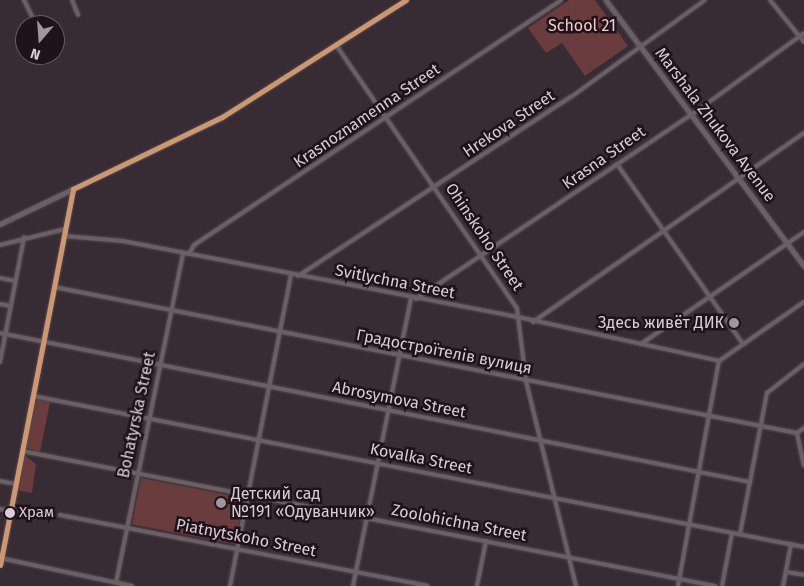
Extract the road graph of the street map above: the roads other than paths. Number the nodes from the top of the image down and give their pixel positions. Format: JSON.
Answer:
{"nodes":[{"id":1,"x":24,"y":0,"type":"edge"},
{"id":2,"x":80,"y":0,"type":"edge"},
{"id":3,"x":406,"y":0,"type":"edge"},
{"id":4,"x":561,"y":0,"type":"edge"},
{"id":5,"x":606,"y":0,"type":"edge"},
{"id":6,"x":705,"y":0,"type":"edge"},
{"id":7,"x":770,"y":0,"type":"edge"},
{"id":8,"x":72,"y":1,"type":"edge"},
{"id":9,"x":31,"y":15,"type":"edge"},
{"id":10,"x":78,"y":15,"type":"dead end"},
{"id":11,"x":804,"y":33,"type":"edge"},
{"id":12,"x":799,"y":36,"type":"junction"},
{"id":13,"x":804,"y":42,"type":"edge"},
{"id":14,"x":336,"y":45,"type":"junction"},
{"id":15,"x":641,"y":47,"type":"junction"},
{"id":16,"x":691,"y":114,"type":"junction"},
{"id":17,"x":387,"y":118,"type":"junction"},
{"id":18,"x":804,"y":133,"type":"edge"},
{"id":19,"x":617,"y":164,"type":"junction"},
{"id":20,"x":739,"y":178,"type":"junction"},
{"id":21,"x":433,"y":186,"type":"junction"},
{"id":22,"x":73,"y":189,"type":"junction"},
{"id":23,"x":0,"y":224,"type":"edge"},
{"id":24,"x":65,"y":229,"type":"junction"},
{"id":25,"x":665,"y":230,"type":"junction"},
{"id":26,"x":804,"y":232,"type":"edge"},
{"id":27,"x":64,"y":236,"type":"junction"},
{"id":28,"x":24,"y":237,"type":"junction"},
{"id":29,"x":788,"y":244,"type":"junction"},
{"id":30,"x":0,"y":246,"type":"edge"},
{"id":31,"x":183,"y":253,"type":"junction"},
{"id":32,"x":189,"y":254,"type":"junction"},
{"id":33,"x":482,"y":258,"type":"junction"},
{"id":34,"x":804,"y":266,"type":"edge"},
{"id":35,"x":291,"y":274,"type":"junction"},
{"id":36,"x":298,"y":276,"type":"junction"},
{"id":37,"x":0,"y":278,"type":"edge"},
{"id":38,"x":15,"y":281,"type":"junction"},
{"id":39,"x":54,"y":287,"type":"junction"},
{"id":40,"x":710,"y":297,"type":"junction"},
{"id":41,"x":413,"y":299,"type":"junction"},
{"id":42,"x":804,"y":302,"type":"edge"},
{"id":43,"x":0,"y":304,"type":"edge"},
{"id":44,"x":10,"y":306,"type":"junction"},
{"id":45,"x":172,"y":310,"type":"junction"},
{"id":46,"x":518,"y":317,"type":"junction"},
{"id":47,"x":532,"y":322,"type":"junction"},
{"id":48,"x":280,"y":332,"type":"junction"},
{"id":49,"x":0,"y":333,"type":"edge"},
{"id":50,"x":5,"y":334,"type":"junction"},
{"id":51,"x":43,"y":342,"type":"junction"},
{"id":52,"x":640,"y":344,"type":"junction"},
{"id":53,"x":743,"y":344,"type":"junction"},
{"id":54,"x":399,"y":355,"type":"junction"},
{"id":55,"x":0,"y":362,"type":"edge"},
{"id":56,"x":719,"y":362,"type":"junction"},
{"id":57,"x":804,"y":364,"type":"edge"},
{"id":58,"x":160,"y":365,"type":"junction"},
{"id":59,"x":526,"y":381,"type":"junction"},
{"id":60,"x":269,"y":387,"type":"junction"},
{"id":61,"x":33,"y":396,"type":"junction"},
{"id":62,"x":388,"y":410,"type":"junction"},
{"id":63,"x":710,"y":417,"type":"junction"},
{"id":64,"x":149,"y":419,"type":"junction"},
{"id":65,"x":761,"y":427,"type":"junction"},
{"id":66,"x":804,"y":428,"type":"edge"},
{"id":67,"x":797,"y":433,"type":"junction"},
{"id":68,"x":258,"y":440,"type":"junction"},
{"id":69,"x":542,"y":440,"type":"junction"},
{"id":70,"x":22,"y":451,"type":"junction"},
{"id":71,"x":377,"y":464,"type":"junction"},
{"id":72,"x":804,"y":465,"type":"edge"},
{"id":73,"x":700,"y":470,"type":"junction"},
{"id":74,"x":138,"y":474,"type":"junction"},
{"id":75,"x":0,"y":481,"type":"edge"},
{"id":76,"x":750,"y":482,"type":"junction"},
{"id":77,"x":15,"y":484,"type":"junction"},
{"id":78,"x":248,"y":495,"type":"junction"},
{"id":79,"x":556,"y":498,"type":"junction"},
{"id":80,"x":0,"y":509,"type":"edge"},
{"id":81,"x":10,"y":511,"type":"junction"},
{"id":82,"x":60,"y":515,"type":"dead end"},
{"id":83,"x":366,"y":518,"type":"junction"},
{"id":84,"x":690,"y":524,"type":"junction"},
{"id":85,"x":127,"y":528,"type":"junction"},
{"id":86,"x":732,"y":533,"type":"junction"},
{"id":87,"x":740,"y":534,"type":"junction"},
{"id":88,"x":486,"y":541,"type":"junction"},
{"id":89,"x":791,"y":544,"type":"junction"},
{"id":90,"x":804,"y":547,"type":"edge"},
{"id":91,"x":237,"y":549,"type":"junction"},
{"id":92,"x":1,"y":558,"type":"edge"},
{"id":93,"x":570,"y":558,"type":"junction"},
{"id":94,"x":0,"y":565,"type":"edge"},
{"id":95,"x":356,"y":572,"type":"junction"},
{"id":96,"x":786,"y":572,"type":"junction"},
{"id":97,"x":804,"y":575,"type":"edge"},
{"id":98,"x":679,"y":579,"type":"junction"},
{"id":99,"x":116,"y":583,"type":"junction"},
{"id":100,"x":132,"y":586,"type":"edge"},
{"id":101,"x":230,"y":586,"type":"edge"},
{"id":102,"x":353,"y":586,"type":"edge"},
{"id":103,"x":427,"y":586,"type":"edge"},
{"id":104,"x":477,"y":586,"type":"edge"},
{"id":105,"x":576,"y":586,"type":"edge"},
{"id":106,"x":678,"y":586,"type":"edge"},
{"id":107,"x":715,"y":586,"type":"edge"},
{"id":108,"x":722,"y":586,"type":"edge"},
{"id":109,"x":783,"y":586,"type":"edge"}],
"edges":[{"from":1,"to":9,"type":"street"},
{"from":2,"to":8,"type":"street"},
{"from":3,"to":14,"type":"main road"},
{"from":4,"to":17,"type":"street","name":"Krasnoznamenna Street"},
{"from":5,"to":15,"type":"street","name":"Marshala Zhukova Avenue"},
{"from":6,"to":15,"type":"street","name":"Hrekova Street"},
{"from":7,"to":12,"type":"street"},
{"from":8,"to":10,"type":"street"},
{"from":11,"to":12,"type":"street","name":"Krasna Street"},
{"from":12,"to":13,"type":"street"},
{"from":12,"to":16,"type":"street","name":"Krasna Street"},
{"from":14,"to":17,"type":"street","name":"Ohinskoho Street"},
{"from":14,"to":22,"type":"main road"},
{"from":15,"to":16,"type":"street","name":"Marshala Zhukova Avenue"},
{"from":15,"to":21,"type":"street","name":"Hrekova Street"},
{"from":16,"to":19,"type":"street","name":"Krasna Street"},
{"from":16,"to":20,"type":"street","name":"Marshala Zhukova Avenue"},
{"from":17,"to":21,"type":"street","name":"Ohinskoho Street"},
{"from":17,"to":32,"type":"street","name":"Krasnoznamenna Street"},
{"from":18,"to":20,"type":"street"},
{"from":19,"to":25,"type":"street"},
{"from":19,"to":33,"type":"street","name":"Krasna Street"},
{"from":20,"to":25,"type":"street"},
{"from":20,"to":29,"type":"street","name":"Marshala Zhukova Avenue"},
{"from":21,"to":33,"type":"street","name":"Ohinskoho Street"},
{"from":21,"to":36,"type":"street","name":"Hrekova Street"},
{"from":22,"to":23,"type":"main road"},
{"from":22,"to":24,"type":"street"},
{"from":24,"to":27,"type":"street"},
{"from":24,"to":28,"type":"street"},
{"from":25,"to":40,"type":"street"},
{"from":25,"to":47,"type":"street"},
{"from":26,"to":29,"type":"street"},
{"from":27,"to":31,"type":"street","name":"Svitlychna Street"},
{"from":27,"to":39,"type":"street"},
{"from":28,"to":30,"type":"street"},
{"from":28,"to":38,"type":"street"},
{"from":29,"to":34,"type":"street","name":"Marshala Zhukova Avenue"},
{"from":29,"to":40,"type":"street"},
{"from":31,"to":32,"type":"street","name":"Svitlychna Street"},
{"from":31,"to":45,"type":"street","name":"Bohatyrska Street"},
{"from":32,"to":35,"type":"street","name":"Svitlychna Street"},
{"from":33,"to":41,"type":"street","name":"Krasna Street"},
{"from":33,"to":46,"type":"street","name":"Ohinskoho Street"},
{"from":35,"to":36,"type":"street","name":"Svitlychna Street"},
{"from":35,"to":48,"type":"street"},
{"from":36,"to":41,"type":"street","name":"Svitlychna Street"},
{"from":37,"to":38,"type":"street"},
{"from":38,"to":44,"type":"street"},
{"from":39,"to":45,"type":"street","name":"Градостроїтелiв вулиця"},
{"from":39,"to":51,"type":"street"},
{"from":40,"to":52,"type":"street"},
{"from":40,"to":53,"type":"street"},
{"from":41,"to":46,"type":"street","name":"Svitlychna Street"},
{"from":41,"to":54,"type":"street"},
{"from":42,"to":53,"type":"street"},
{"from":43,"to":44,"type":"street"},
{"from":44,"to":50,"type":"street"},
{"from":45,"to":48,"type":"street","name":"Градостроїтелiв вулиця"},
{"from":45,"to":58,"type":"street","name":"Bohatyrska Street"},
{"from":46,"to":47,"type":"street","name":"Svitlychna Street"},
{"from":46,"to":59,"type":"street","name":"Ohinskoho Street"},
{"from":47,"to":52,"type":"street","name":"Svitlychna Street"},
{"from":48,"to":54,"type":"street","name":"Градостроїтелiв вулиця"},
{"from":48,"to":60,"type":"street"},
{"from":49,"to":50,"type":"street","name":"Abrosymova Street"},
{"from":50,"to":51,"type":"street","name":"Abrosymova Street"},
{"from":50,"to":55,"type":"street"},
{"from":51,"to":58,"type":"street","name":"Abrosymova Street"},
{"from":51,"to":61,"type":"street"},
{"from":52,"to":56,"type":"street","name":"Svitlychna Street"},
{"from":53,"to":56,"type":"street"},
{"from":54,"to":59,"type":"street","name":"Градостроїтелiв вулиця"},
{"from":54,"to":62,"type":"street"},
{"from":56,"to":63,"type":"street"},
{"from":57,"to":65,"type":"street"},
{"from":58,"to":60,"type":"street","name":"Abrosymova Street"},
{"from":58,"to":64,"type":"street","name":"Bohatyrska Street"},
{"from":59,"to":63,"type":"street","name":"Градостроїтелiв вулиця"},
{"from":59,"to":69,"type":"street","name":"Ohinskoho Street"},
{"from":60,"to":62,"type":"street","name":"Abrosymova Street"},
{"from":60,"to":68,"type":"street"},
{"from":61,"to":64,"type":"street","name":"Kovalka Street"},
{"from":61,"to":70,"type":"street"},
{"from":62,"to":69,"type":"street","name":"Abrosymova Street"},
{"from":62,"to":71,"type":"street"},
{"from":63,"to":65,"type":"street","name":"Градостроїтелiв вулиця"},
{"from":63,"to":73,"type":"street"},
{"from":64,"to":68,"type":"street","name":"Kovalka Street"},
{"from":64,"to":74,"type":"street","name":"Bohatyrska Street"},
{"from":65,"to":67,"type":"street","name":"Градостроїтелiв вулиця"},
{"from":65,"to":76,"type":"street"},
{"from":66,"to":67,"type":"street"},
{"from":67,"to":72,"type":"street"},
{"from":68,"to":71,"type":"street","name":"Kovalka Street"},
{"from":68,"to":78,"type":"street"},
{"from":69,"to":73,"type":"street","name":"Abrosymova Street"},
{"from":69,"to":79,"type":"street","name":"Ohinskoho Street"},
{"from":70,"to":74,"type":"street","name":"Zoolohichna Street"},
{"from":70,"to":77,"type":"street"},
{"from":71,"to":79,"type":"street","name":"Kovalka Street"},
{"from":71,"to":83,"type":"street"},
{"from":73,"to":76,"type":"street","name":"Abrosymova Street"},
{"from":73,"to":84,"type":"street"},
{"from":74,"to":78,"type":"street","name":"Zoolohichna Street"},
{"from":74,"to":85,"type":"street","name":"Bohatyrska Street"},
{"from":75,"to":77,"type":"street"},
{"from":76,"to":87,"type":"street"},
{"from":77,"to":81,"type":"street"},
{"from":78,"to":83,"type":"street","name":"Zoolohichna Street"},
{"from":78,"to":91,"type":"street"},
{"from":79,"to":84,"type":"street","name":"Kovalka Street"},
{"from":79,"to":93,"type":"street","name":"Ohinskoho Street"},
{"from":80,"to":81,"type":"street"},
{"from":81,"to":92,"type":"street"},
{"from":82,"to":85,"type":"street","name":"Piatnytskoho Street"},
{"from":83,"to":88,"type":"street","name":"Zoolohichna Street"},
{"from":83,"to":95,"type":"street"},
{"from":84,"to":86,"type":"street","name":"Kovalka Street"},
{"from":84,"to":98,"type":"street"},
{"from":85,"to":91,"type":"street","name":"Piatnytskoho Street"},
{"from":85,"to":99,"type":"street","name":"Bohatyrska Street"},
{"from":86,"to":87,"type":"street","name":"Kovalka Street"},
{"from":86,"to":108,"type":"street"},
{"from":87,"to":89,"type":"street","name":"Kovalka Street"},
{"from":88,"to":93,"type":"street","name":"Zoolohichna Street"},
{"from":88,"to":104,"type":"street"},
{"from":89,"to":90,"type":"street","name":"Kovalka Street"},
{"from":89,"to":96,"type":"street"},
{"from":91,"to":95,"type":"street","name":"Piatnytskoho Street"},
{"from":91,"to":101,"type":"street"},
{"from":92,"to":94,"type":"street"},
{"from":92,"to":99,"type":"street"},
{"from":93,"to":98,"type":"street","name":"Zoolohichna Street"},
{"from":93,"to":105,"type":"street","name":"Ohinskoho Street"},
{"from":95,"to":102,"type":"street"},
{"from":95,"to":103,"type":"street","name":"Piatnytskoho Street"},
{"from":96,"to":97,"type":"street"},
{"from":96,"to":109,"type":"street"},
{"from":98,"to":106,"type":"street"},
{"from":98,"to":107,"type":"street","name":"Zoolohichna Street"},
{"from":99,"to":100,"type":"street"}]}
